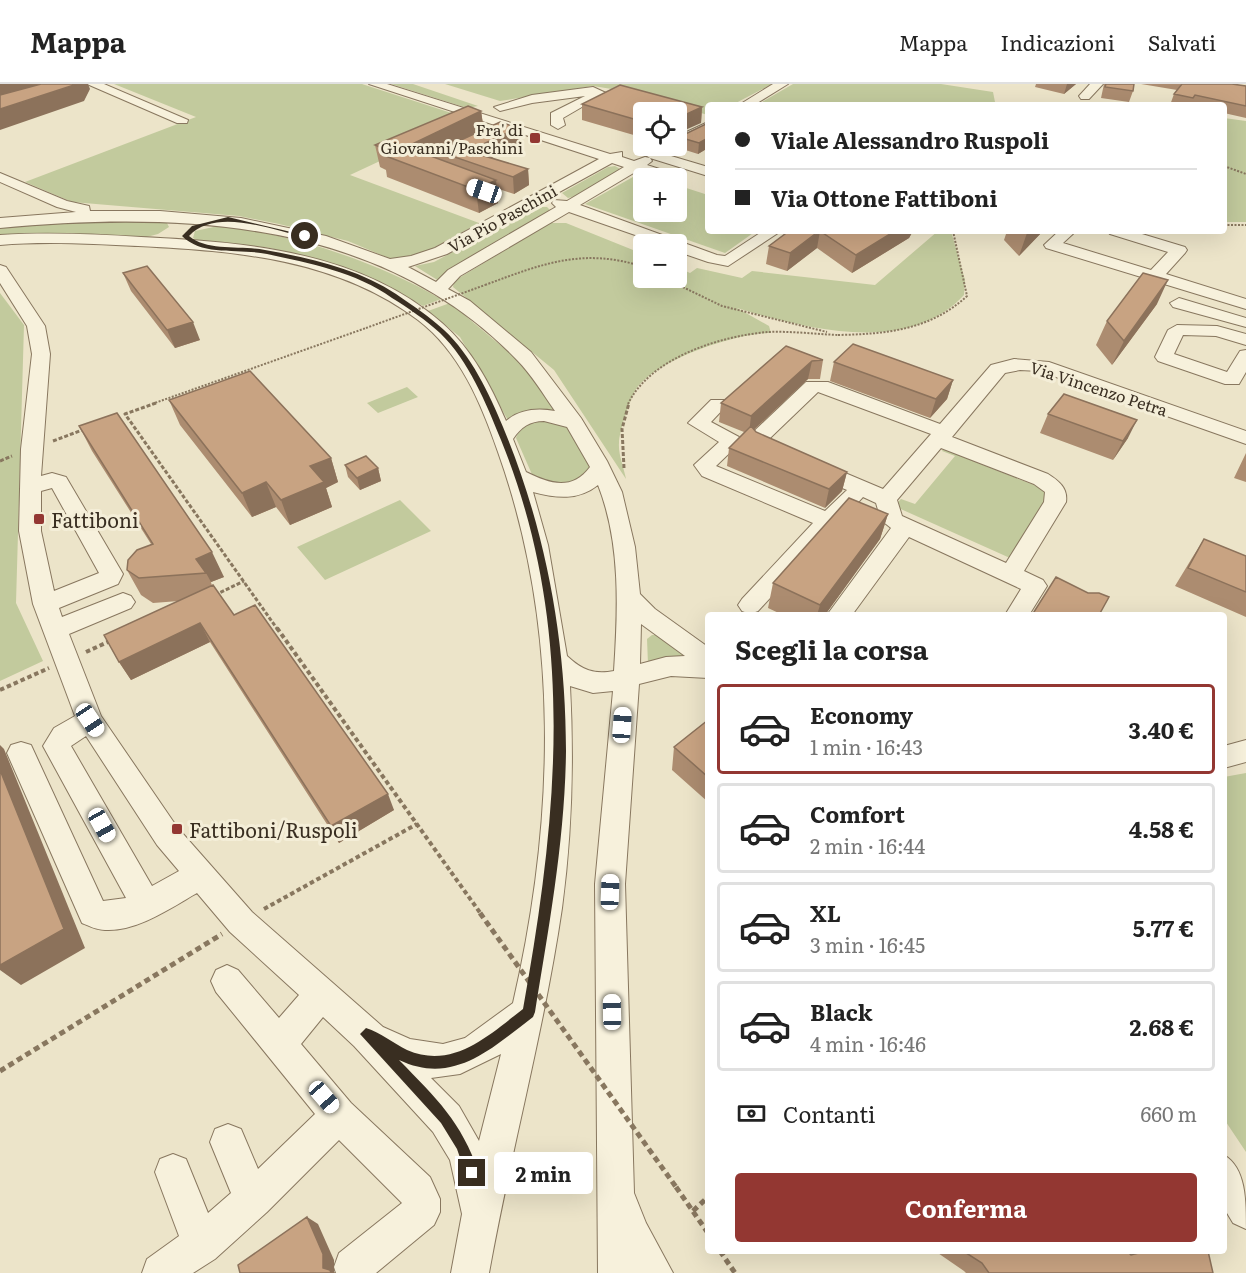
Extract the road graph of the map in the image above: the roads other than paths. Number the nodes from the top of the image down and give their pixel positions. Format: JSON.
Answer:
{"nodes":[{"id":1,"x":93,"y":84,"type":"edge"},
{"id":2,"x":375,"y":84,"type":"edge"},
{"id":3,"x":782,"y":84,"type":"edge"},
{"id":4,"x":1097,"y":84,"type":"edge"},
{"id":5,"x":1085,"y":96,"type":"dead end"},
{"id":6,"x":750,"y":102,"type":"edge"},
{"id":7,"x":504,"y":106,"type":"junction"},
{"id":8,"x":467,"y":113,"type":"junction"},
{"id":9,"x":484,"y":119,"type":"junction"},
{"id":10,"x":182,"y":120,"type":"dead end"},
{"id":11,"x":561,"y":123,"type":"junction"},
{"id":12,"x":509,"y":127,"type":"junction"},
{"id":13,"x":705,"y":128,"type":"edge"},
{"id":14,"x":490,"y":136,"type":"edge"},
{"id":15,"x":687,"y":137,"type":"edge"},
{"id":16,"x":615,"y":142,"type":"dead end"},
{"id":17,"x":633,"y":148,"type":"edge"},
{"id":18,"x":633,"y":150,"type":"edge"},
{"id":19,"x":653,"y":156,"type":"edge"},
{"id":20,"x":658,"y":156,"type":"edge"},
{"id":21,"x":610,"y":159,"type":"junction"},
{"id":22,"x":635,"y":166,"type":"junction"},
{"id":23,"x":641,"y":168,"type":"edge"},
{"id":24,"x":705,"y":171,"type":"edge"},
{"id":25,"x":5,"y":180,"type":"edge"},
{"id":26,"x":541,"y":197,"type":"junction"},
{"id":27,"x":505,"y":198,"type":"dead end"},
{"id":28,"x":526,"y":205,"type":"junction"},
{"id":29,"x":6,"y":206,"type":"edge"},
{"id":30,"x":568,"y":206,"type":"junction"},
{"id":31,"x":108,"y":213,"type":"junction"},
{"id":32,"x":168,"y":213,"type":"junction"},
{"id":33,"x":228,"y":219,"type":"junction"},
{"id":34,"x":0,"y":223,"type":"edge"},
{"id":35,"x":645,"y":234,"type":"edge"},
{"id":36,"x":768,"y":234,"type":"edge"},
{"id":37,"x":1065,"y":234,"type":"edge"},
{"id":38,"x":1125,"y":234,"type":"edge"},
{"id":39,"x":47,"y":238,"type":"junction"},
{"id":40,"x":0,"y":240,"type":"edge"},
{"id":41,"x":1145,"y":240,"type":"junction"},
{"id":42,"x":130,"y":241,"type":"junction"},
{"id":43,"x":196,"y":245,"type":"junction"},
{"id":44,"x":687,"y":249,"type":"edge"},
{"id":45,"x":1106,"y":262,"type":"junction"},
{"id":46,"x":389,"y":264,"type":"junction"},
{"id":47,"x":0,"y":269,"type":"edge"},
{"id":48,"x":1154,"y":277,"type":"junction"},
{"id":49,"x":440,"y":288,"type":"junction"},
{"id":50,"x":1179,"y":303,"type":"dead end"},
{"id":51,"x":1246,"y":304,"type":"edge"},
{"id":52,"x":1246,"y":324,"type":"edge"},
{"id":53,"x":1246,"y":340,"type":"edge"},
{"id":54,"x":1246,"y":355,"type":"edge"},
{"id":55,"x":718,"y":404,"type":"dead end"},
{"id":56,"x":574,"y":423,"type":"junction"},
{"id":57,"x":943,"y":436,"type":"junction"},
{"id":58,"x":504,"y":438,"type":"junction"},
{"id":59,"x":1246,"y":438,"type":"edge"},
{"id":60,"x":612,"y":469,"type":"junction"},
{"id":61,"x":519,"y":477,"type":"junction"},
{"id":62,"x":29,"y":488,"type":"junction"},
{"id":63,"x":860,"y":488,"type":"junction"},
{"id":64,"x":894,"y":515,"type":"junction"},
{"id":65,"x":828,"y":521,"type":"junction"},
{"id":66,"x":1010,"y":574,"type":"junction"},
{"id":67,"x":627,"y":595,"type":"junction"},
{"id":68,"x":123,"y":602,"type":"dead end"},
{"id":69,"x":45,"y":604,"type":"junction"},
{"id":70,"x":750,"y":605,"type":"dead end"},
{"id":71,"x":841,"y":612,"type":"edge"},
{"id":72,"x":1020,"y":612,"type":"edge"},
{"id":73,"x":55,"y":630,"type":"junction"},
{"id":74,"x":705,"y":658,"type":"edge"},
{"id":75,"x":555,"y":659,"type":"junction"},
{"id":76,"x":705,"y":668,"type":"edge"},
{"id":77,"x":625,"y":678,"type":"junction"},
{"id":78,"x":90,"y":720,"type":"junction"},
{"id":79,"x":1246,"y":751,"type":"edge"},
{"id":80,"x":21,"y":753,"type":"dead end"},
{"id":81,"x":1227,"y":756,"type":"edge"},
{"id":82,"x":201,"y":875,"type":"junction"},
{"id":83,"x":146,"y":904,"type":"junction"},
{"id":84,"x":227,"y":981,"type":"dead end"},
{"id":85,"x":321,"y":994,"type":"junction"},
{"id":86,"x":528,"y":1012,"type":"junction"},
{"id":87,"x":366,"y":1034,"type":"junction"},
{"id":88,"x":279,"y":1044,"type":"junction"},
{"id":89,"x":339,"y":1115,"type":"junction"},
{"id":90,"x":228,"y":1142,"type":"dead end"},
{"id":91,"x":173,"y":1172,"type":"dead end"},
{"id":92,"x":1227,"y":1178,"type":"edge"},
{"id":93,"x":615,"y":1189,"type":"junction"},
{"id":94,"x":252,"y":1199,"type":"junction"},
{"id":95,"x":1246,"y":1210,"type":"edge"},
{"id":96,"x":480,"y":1219,"type":"junction"},
{"id":97,"x":201,"y":1245,"type":"junction"},
{"id":98,"x":353,"y":1267,"type":"dead end"},
{"id":99,"x":161,"y":1273,"type":"edge"},
{"id":100,"x":470,"y":1273,"type":"edge"},
{"id":101,"x":616,"y":1273,"type":"edge"},
{"id":102,"x":654,"y":1273,"type":"edge"}],
"edges":[{"from":1,"to":10,"type":"street"},
{"from":2,"to":8,"type":"street"},
{"from":3,"to":6,"type":"street"},
{"from":4,"to":5,"type":"street"},
{"from":7,"to":8,"type":"street"},
{"from":7,"to":9,"type":"street"},
{"from":7,"to":11,"type":"street"},
{"from":7,"to":11,"type":"street"},
{"from":7,"to":11,"type":"street"},
{"from":8,"to":9,"type":"street"},
{"from":9,"to":12,"type":"street"},
{"from":12,"to":14,"type":"street"},
{"from":12,"to":21,"type":"street"},
{"from":13,"to":15,"type":"street"},
{"from":16,"to":17,"type":"street"},
{"from":18,"to":21,"type":"street","name":"Via Pio Paschini"},
{"from":19,"to":22,"type":"street","name":"Via Pio Paschini"},
{"from":20,"to":24,"type":"street"},
{"from":21,"to":22,"type":"street"},
{"from":21,"to":26,"type":"street","name":"Via Pio Paschini"},
{"from":22,"to":23,"type":"street"},
{"from":22,"to":30,"type":"street","name":"Via Pio Paschini"},
{"from":25,"to":29,"type":"street"},
{"from":25,"to":31,"type":"street"},
{"from":26,"to":28,"type":"street","name":"Via Pio Paschini"},
{"from":26,"to":30,"type":"street"},
{"from":27,"to":28,"type":"street"},
{"from":28,"to":46,"type":"street","name":"Via Pio Paschini"},
{"from":30,"to":35,"type":"street"},
{"from":30,"to":49,"type":"street","name":"Via Pio Paschini"},
{"from":31,"to":32,"type":"street"},
{"from":31,"to":34,"type":"street"},
{"from":32,"to":33,"type":"street"},
{"from":32,"to":42,"type":"street"},
{"from":33,"to":43,"type":"street"},
{"from":33,"to":46,"type":"street"},
{"from":36,"to":44,"type":"street"},
{"from":37,"to":45,"type":"street"},
{"from":38,"to":41,"type":"street"},
{"from":39,"to":40,"type":"street"},
{"from":39,"to":42,"type":"street"},
{"from":39,"to":47,"type":"street"},
{"from":41,"to":45,"type":"street"},
{"from":41,"to":48,"type":"street"},
{"from":42,"to":43,"type":"street"},
{"from":43,"to":58,"type":"street"},
{"from":45,"to":48,"type":"street"},
{"from":46,"to":49,"type":"street"},
{"from":47,"to":62,"type":"street"},
{"from":48,"to":51,"type":"street"},
{"from":49,"to":56,"type":"street"},
{"from":50,"to":52,"type":"street"},
{"from":53,"to":54,"type":"street"},
{"from":55,"to":65,"type":"street"},
{"from":56,"to":58,"type":"street"},
{"from":56,"to":60,"type":"street"},
{"from":57,"to":59,"type":"street","name":"Via Vincenzo Petra"},
{"from":57,"to":63,"type":"street"},
{"from":57,"to":64,"type":"street","name":"Via Vincenzo Petra"},
{"from":57,"to":66,"type":"street"},
{"from":58,"to":61,"type":"street"},
{"from":60,"to":61,"type":"street"},
{"from":60,"to":67,"type":"street"},
{"from":61,"to":75,"type":"street"},
{"from":62,"to":69,"type":"street"},
{"from":62,"to":69,"type":"street"},
{"from":63,"to":64,"type":"street"},
{"from":63,"to":65,"type":"street"},
{"from":64,"to":66,"type":"street"},
{"from":64,"to":71,"type":"street","name":"Via Vincenzo Petra"},
{"from":65,"to":70,"type":"street"},
{"from":66,"to":72,"type":"street"},
{"from":67,"to":74,"type":"street"},
{"from":67,"to":77,"type":"street"},
{"from":68,"to":73,"type":"street"},
{"from":69,"to":73,"type":"street"},
{"from":73,"to":78,"type":"street"},
{"from":75,"to":77,"type":"street"},
{"from":75,"to":86,"type":"street"},
{"from":76,"to":77,"type":"street"},
{"from":77,"to":93,"type":"street"},
{"from":78,"to":82,"type":"street"},
{"from":78,"to":83,"type":"street"},
{"from":79,"to":81,"type":"street"},
{"from":80,"to":83,"type":"street"},
{"from":82,"to":83,"type":"street"},
{"from":82,"to":85,"type":"street"},
{"from":84,"to":88,"type":"street"},
{"from":85,"to":87,"type":"street"},
{"from":85,"to":88,"type":"street"},
{"from":86,"to":87,"type":"street"},
{"from":86,"to":96,"type":"street"},
{"from":87,"to":96,"type":"street"},
{"from":88,"to":89,"type":"street"},
{"from":89,"to":94,"type":"street"},
{"from":89,"to":98,"type":"street"},
{"from":90,"to":94,"type":"street"},
{"from":91,"to":97,"type":"street"},
{"from":92,"to":95,"type":"street"},
{"from":93,"to":101,"type":"street"},
{"from":93,"to":102,"type":"street"},
{"from":94,"to":97,"type":"street"},
{"from":96,"to":100,"type":"street"},
{"from":97,"to":99,"type":"street"}]}
